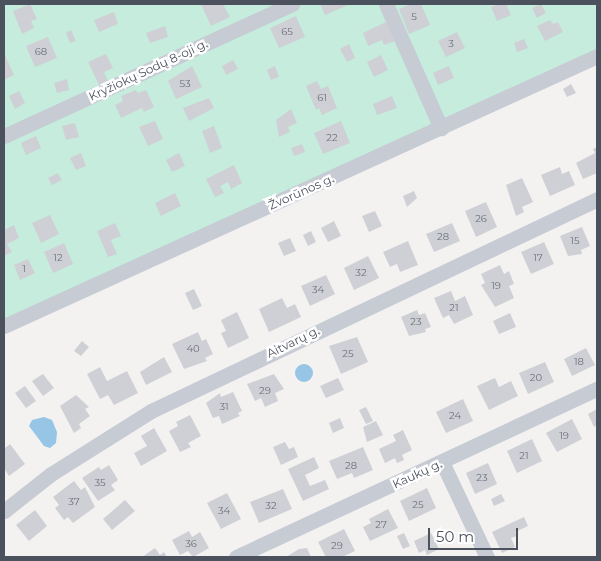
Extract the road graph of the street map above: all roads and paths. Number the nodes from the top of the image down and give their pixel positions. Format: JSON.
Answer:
{"nodes":[{"id":1,"x":292,"y":4,"type":"edge"},
{"id":2,"x":386,"y":4,"type":"edge"},
{"id":3,"x":597,"y":56,"type":"edge"},
{"id":4,"x":441,"y":128,"type":"junction"},
{"id":5,"x":4,"y":136,"type":"edge"},
{"id":6,"x":597,"y":199,"type":"edge"},
{"id":7,"x":4,"y":326,"type":"edge"},
{"id":8,"x":597,"y":389,"type":"edge"},
{"id":9,"x":442,"y":462,"type":"junction"},
{"id":10,"x":4,"y":511,"type":"edge"},
{"id":11,"x":236,"y":557,"type":"edge"},
{"id":12,"x":487,"y":557,"type":"edge"}],
"edges":[{"from":1,"to":5,"type":"street","name":"Kryžiokų Sodų 8-oji g."},
{"from":2,"to":4,"type":"street"},
{"from":3,"to":4,"type":"street","name":"Žvorūnos g."},
{"from":4,"to":7,"type":"street","name":"Žvorūnos g."},
{"from":6,"to":10,"type":"street","name":"Aitvarų g."},
{"from":8,"to":9,"type":"street","name":"Kaukų g."},
{"from":9,"to":11,"type":"street","name":"Kaukų g."},
{"from":9,"to":12,"type":"street"}]}
